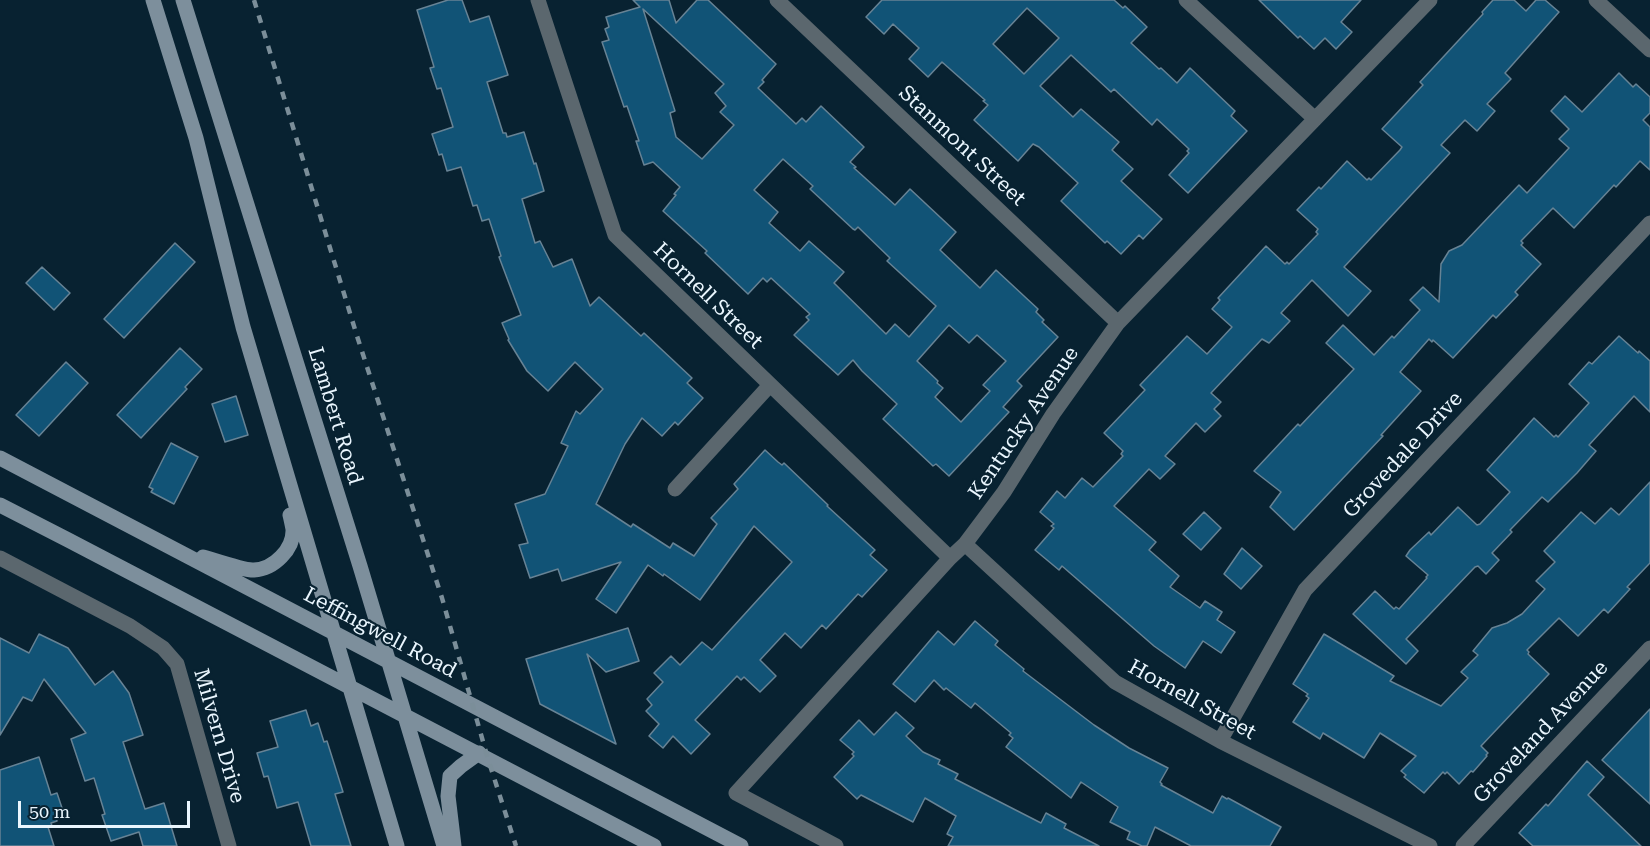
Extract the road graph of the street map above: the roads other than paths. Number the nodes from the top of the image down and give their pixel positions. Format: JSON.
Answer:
{"nodes":[{"id":1,"x":153,"y":0,"type":"edge"},
{"id":2,"x":183,"y":0,"type":"edge"},
{"id":3,"x":538,"y":0,"type":"edge"},
{"id":4,"x":777,"y":0,"type":"edge"},
{"id":5,"x":1186,"y":0,"type":"edge"},
{"id":6,"x":1430,"y":0,"type":"edge"},
{"id":7,"x":1596,"y":0,"type":"edge"},
{"id":8,"x":1650,"y":50,"type":"edge"},
{"id":9,"x":1314,"y":119,"type":"junction"},
{"id":10,"x":1650,"y":223,"type":"edge"},
{"id":11,"x":1118,"y":323,"type":"junction"},
{"id":12,"x":770,"y":385,"type":"junction"},
{"id":13,"x":272,"y":427,"type":"junction"},
{"id":14,"x":0,"y":458,"type":"edge"},
{"id":15,"x":675,"y":489,"type":"dead end"},
{"id":16,"x":0,"y":505,"type":"edge"},
{"id":17,"x":965,"y":544,"type":"junction"},
{"id":18,"x":177,"y":551,"type":"junction"},
{"id":19,"x":0,"y":558,"type":"edge"},
{"id":20,"x":950,"y":558,"type":"junction"},
{"id":21,"x":334,"y":633,"type":"junction"},
{"id":22,"x":1650,"y":648,"type":"edge"},
{"id":23,"x":388,"y":661,"type":"junction"},
{"id":24,"x":350,"y":686,"type":"junction"},
{"id":25,"x":404,"y":714,"type":"junction"},
{"id":26,"x":1220,"y":741,"type":"junction"},
{"id":27,"x":479,"y":753,"type":"junction"},
{"id":28,"x":229,"y":846,"type":"edge"},
{"id":29,"x":398,"y":846,"type":"edge"},
{"id":30,"x":444,"y":846,"type":"edge"},
{"id":31,"x":454,"y":846,"type":"edge"},
{"id":32,"x":654,"y":846,"type":"edge"},
{"id":33,"x":741,"y":846,"type":"edge"},
{"id":34,"x":836,"y":846,"type":"edge"},
{"id":35,"x":1430,"y":846,"type":"edge"},
{"id":36,"x":1463,"y":846,"type":"edge"}],
"edges":[{"from":1,"to":13,"type":"main road"},
{"from":2,"to":23,"type":"main road","name":"Lambert Road"},
{"from":3,"to":12,"type":"street","name":"Hornell Street"},
{"from":4,"to":11,"type":"street","name":"Stanmont Street"},
{"from":5,"to":9,"type":"street"},
{"from":6,"to":9,"type":"street","name":"Kentucky Avenue"},
{"from":7,"to":8,"type":"street"},
{"from":9,"to":11,"type":"street","name":"Kentucky Avenue"},
{"from":10,"to":26,"type":"street","name":"Grovedale Drive"},
{"from":11,"to":17,"type":"street","name":"Kentucky Avenue"},
{"from":12,"to":15,"type":"street"},
{"from":12,"to":20,"type":"street","name":"Hornell Street"},
{"from":13,"to":18,"type":"main road"},
{"from":13,"to":21,"type":"main road"},
{"from":14,"to":18,"type":"main road","name":"Leffingwell Road"},
{"from":16,"to":24,"type":"main road"},
{"from":17,"to":20,"type":"street","name":"Kentucky Avenue"},
{"from":17,"to":26,"type":"street","name":"Hornell Street"},
{"from":18,"to":21,"type":"main road","name":"Leffingwell Road"},
{"from":19,"to":28,"type":"street","name":"Milvern Drive"},
{"from":20,"to":34,"type":"street","name":"Kentucky Avenue"},
{"from":21,"to":23,"type":"main road","name":"Leffingwell Road"},
{"from":21,"to":24,"type":"main road"},
{"from":22,"to":36,"type":"street","name":"Groveland Avenue"},
{"from":23,"to":25,"type":"main road","name":"Lambert Road"},
{"from":23,"to":33,"type":"main road","name":"Leffingwell Road"},
{"from":24,"to":25,"type":"main road"},
{"from":24,"to":29,"type":"main road"},
{"from":25,"to":27,"type":"main road"},
{"from":25,"to":30,"type":"main road","name":"Lambert Road"},
{"from":26,"to":35,"type":"street","name":"Hornell Street"},
{"from":27,"to":31,"type":"main road"},
{"from":27,"to":32,"type":"main road"}]}
